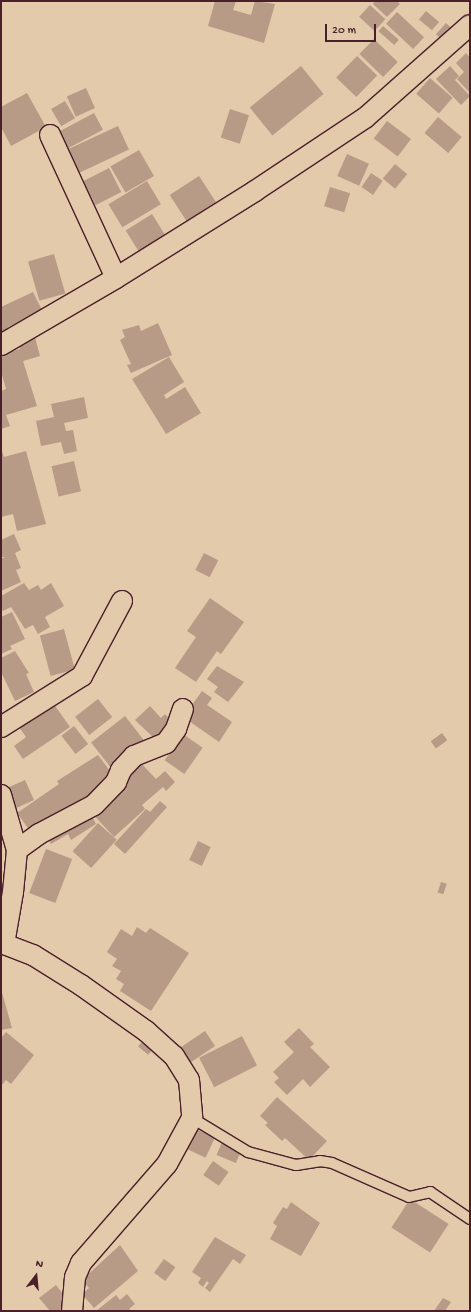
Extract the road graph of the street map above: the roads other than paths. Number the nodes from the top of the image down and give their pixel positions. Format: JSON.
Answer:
{"nodes":[{"id":1,"x":470,"y":26,"type":"edge"},
{"id":2,"x":50,"y":135,"type":"dead end"},
{"id":3,"x":116,"y":278,"type":"junction"},
{"id":4,"x":1,"y":345,"type":"edge"},
{"id":5,"x":122,"y":601,"type":"dead end"},
{"id":6,"x":183,"y":709,"type":"dead end"},
{"id":7,"x":1,"y":727,"type":"edge"},
{"id":8,"x":1,"y":795,"type":"edge"},
{"id":9,"x":17,"y":850,"type":"junction"},
{"id":10,"x":3,"y":946,"type":"edge"},
{"id":11,"x":192,"y":1118,"type":"junction"},
{"id":12,"x":470,"y":1219,"type":"edge"},
{"id":13,"x":72,"y":1311,"type":"edge"}],
"edges":[{"from":1,"to":3,"type":"street"},
{"from":2,"to":3,"type":"street"},
{"from":3,"to":4,"type":"street"},
{"from":5,"to":7,"type":"street"},
{"from":6,"to":9,"type":"street"},
{"from":8,"to":9,"type":"street"},
{"from":9,"to":10,"type":"street"},
{"from":10,"to":11,"type":"street"},
{"from":11,"to":12,"type":"lane"},
{"from":11,"to":13,"type":"street"}]}
